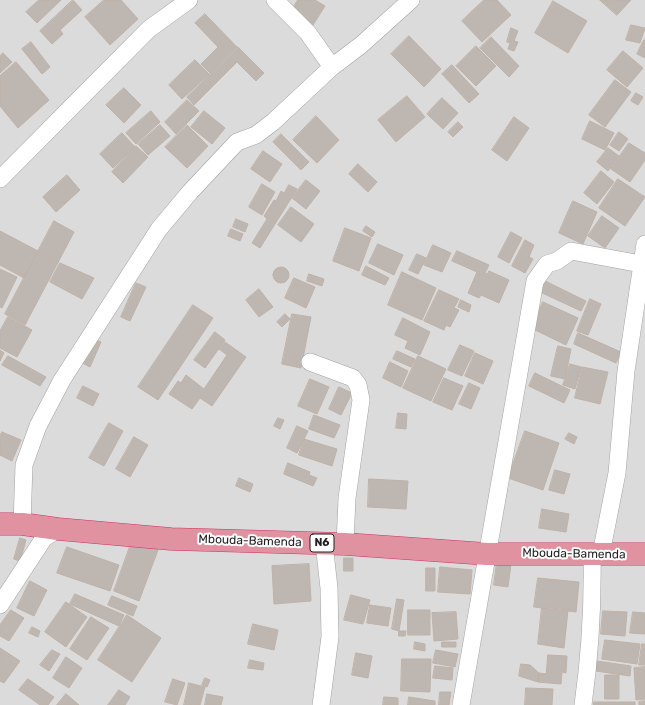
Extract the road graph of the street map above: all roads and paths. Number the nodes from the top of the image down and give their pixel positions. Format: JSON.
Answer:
{"nodes":[{"id":1,"x":189,"y":0,"type":"edge"},
{"id":2,"x":275,"y":0,"type":"edge"},
{"id":3,"x":411,"y":0,"type":"edge"},
{"id":4,"x":332,"y":67,"type":"junction"},
{"id":5,"x":0,"y":179,"type":"edge"},
{"id":6,"x":645,"y":244,"type":"edge"},
{"id":7,"x":641,"y":264,"type":"junction"},
{"id":8,"x":310,"y":362,"type":"dead end"},
{"id":9,"x":0,"y":524,"type":"edge"},
{"id":10,"x":22,"y":524,"type":"junction"},
{"id":11,"x":58,"y":529,"type":"junction"},
{"id":12,"x":324,"y":543,"type":"junction"},
{"id":13,"x":345,"y":544,"type":"junction"},
{"id":14,"x":487,"y":554,"type":"junction"},
{"id":15,"x":596,"y":554,"type":"junction"},
{"id":16,"x":645,"y":554,"type":"edge"},
{"id":17,"x":0,"y":605,"type":"edge"},
{"id":18,"x":321,"y":705,"type":"edge"},
{"id":19,"x":461,"y":705,"type":"edge"},
{"id":20,"x":583,"y":705,"type":"edge"}],
"edges":[{"from":1,"to":5,"type":"street"},
{"from":2,"to":4,"type":"street"},
{"from":3,"to":4,"type":"street"},
{"from":4,"to":10,"type":"street"},
{"from":6,"to":7,"type":"street"},
{"from":7,"to":14,"type":"street"},
{"from":7,"to":15,"type":"street"},
{"from":8,"to":13,"type":"street"},
{"from":9,"to":10,"type":"highway","name":"Mbouda-Bamenda","number":"N6"},
{"from":10,"to":11,"type":"highway","name":"Mbouda-Bamenda","number":"N6"},
{"from":11,"to":12,"type":"highway","name":"Mbouda-Bamenda","number":"N6"},
{"from":11,"to":17,"type":"street"},
{"from":12,"to":13,"type":"highway","name":"Mbouda-Bamenda","number":"N6"},
{"from":12,"to":18,"type":"street"},
{"from":13,"to":14,"type":"highway","name":"Mbouda-Bamenda","number":"N6"},
{"from":14,"to":15,"type":"highway","name":"Mbouda-Bamenda","number":"N6"},
{"from":14,"to":19,"type":"street"},
{"from":15,"to":16,"type":"highway","name":"Mbouda-Bamenda","number":"N6"},
{"from":15,"to":20,"type":"street"}]}
